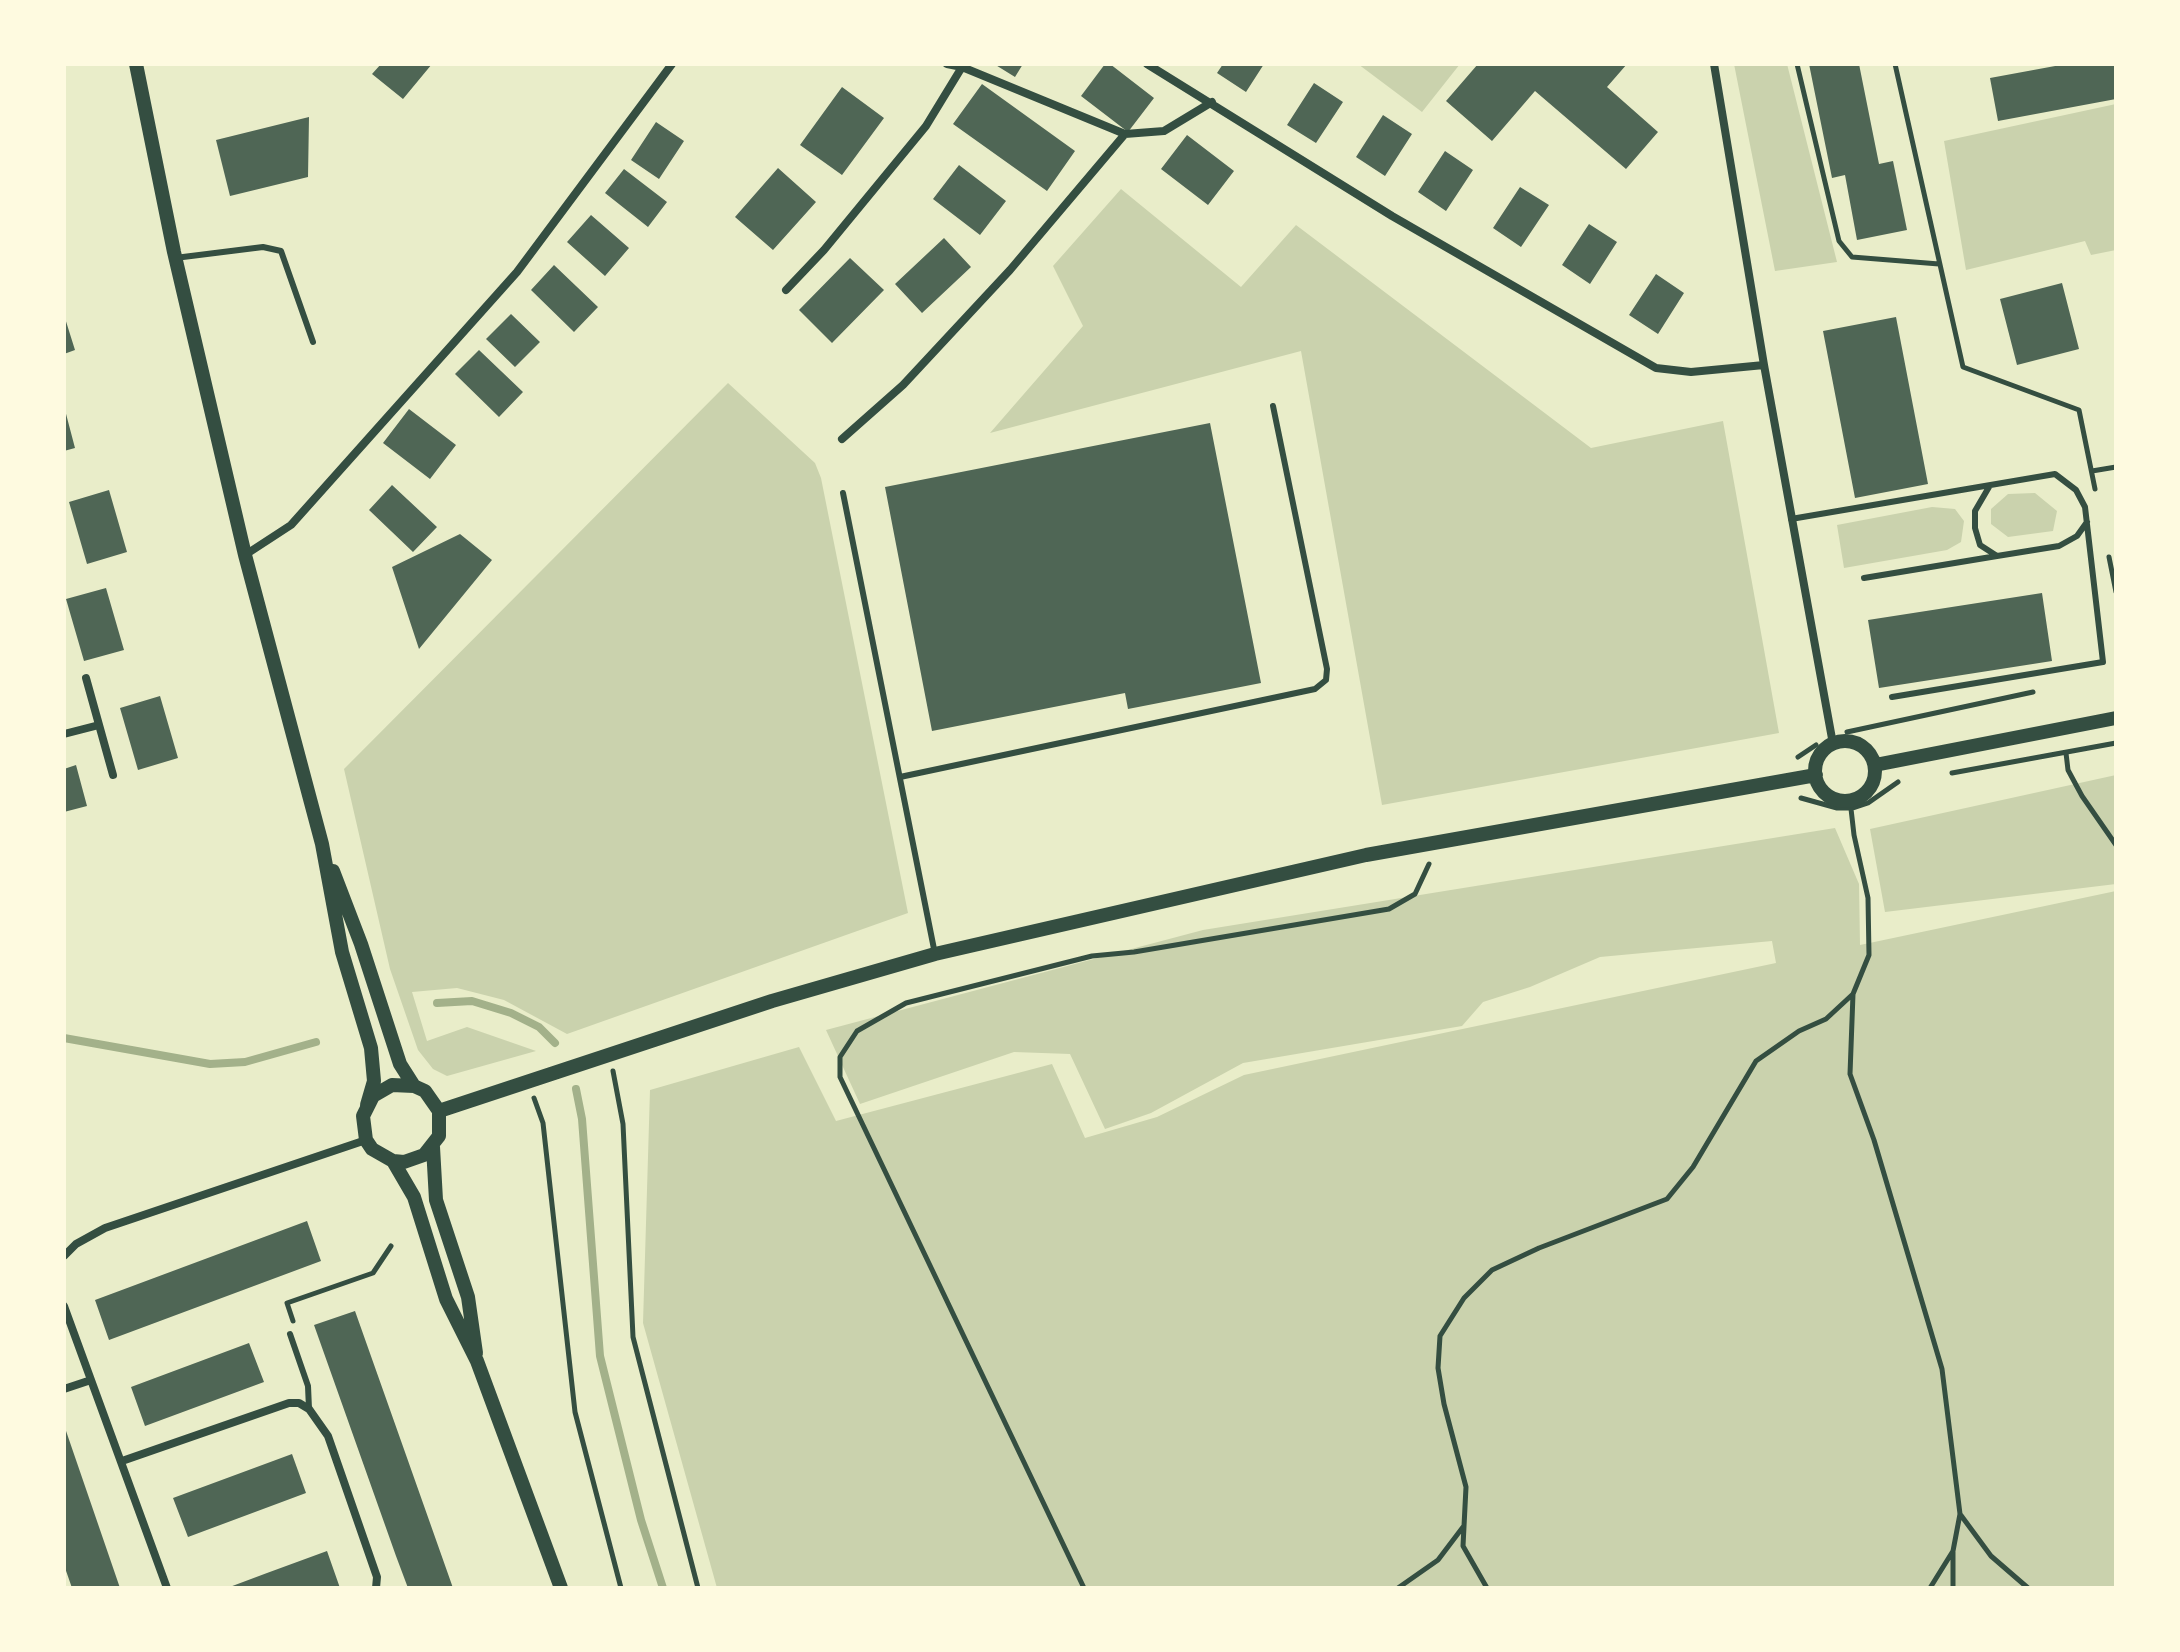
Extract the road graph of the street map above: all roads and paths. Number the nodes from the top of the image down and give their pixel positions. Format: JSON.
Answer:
{"nodes":[{"id":1,"x":136,"y":64,"type":"edge"},
{"id":2,"x":672,"y":64,"type":"edge"},
{"id":3,"x":947,"y":64,"type":"edge"},
{"id":4,"x":1147,"y":64,"type":"edge"},
{"id":5,"x":1714,"y":64,"type":"edge"},
{"id":6,"x":1797,"y":64,"type":"edge"},
{"id":7,"x":1895,"y":64,"type":"edge"},
{"id":8,"x":962,"y":67,"type":"junction"},
{"id":9,"x":1212,"y":102,"type":"junction"},
{"id":10,"x":1125,"y":134,"type":"junction"},
{"id":11,"x":175,"y":258,"type":"junction"},
{"id":12,"x":1939,"y":264,"type":"junction"},
{"id":13,"x":786,"y":290,"type":"dead end"},
{"id":14,"x":313,"y":342,"type":"dead end"},
{"id":15,"x":1764,"y":365,"type":"junction"},
{"id":16,"x":1273,"y":406,"type":"dead end"},
{"id":17,"x":842,"y":439,"type":"dead end"},
{"id":18,"x":2116,"y":467,"type":"edge"},
{"id":19,"x":2092,"y":471,"type":"junction"},
{"id":20,"x":1989,"y":487,"type":"junction"},
{"id":21,"x":843,"y":493,"type":"dead end"},
{"id":22,"x":2098,"y":501,"type":"dead end"},
{"id":23,"x":1791,"y":519,"type":"junction"},
{"id":24,"x":2087,"y":522,"type":"junction"},
{"id":25,"x":2107,"y":547,"type":"dead end"},
{"id":26,"x":245,"y":555,"type":"junction"},
{"id":27,"x":1997,"y":556,"type":"junction"},
{"id":28,"x":1864,"y":578,"type":"dead end"},
{"id":29,"x":2116,"y":592,"type":"edge"},
{"id":30,"x":86,"y":678,"type":"dead end"},
{"id":31,"x":1892,"y":697,"type":"dead end"},
{"id":32,"x":2116,"y":718,"type":"edge"},
{"id":33,"x":99,"y":725,"type":"junction"},
{"id":34,"x":64,"y":734,"type":"edge"},
{"id":35,"x":2116,"y":743,"type":"edge"},
{"id":36,"x":1833,"y":744,"type":"junction"},
{"id":37,"x":2066,"y":753,"type":"junction"},
{"id":38,"x":1875,"y":765,"type":"junction"},
{"id":39,"x":113,"y":775,"type":"dead end"},
{"id":40,"x":1816,"y":775,"type":"junction"},
{"id":41,"x":1942,"y":775,"type":"dead end"},
{"id":42,"x":900,"y":777,"type":"junction"},
{"id":43,"x":1911,"y":780,"type":"dead end"},
{"id":44,"x":1792,"y":799,"type":"dead end"},
{"id":45,"x":1852,"y":804,"type":"junction"},
{"id":46,"x":322,"y":844,"type":"junction"},
{"id":47,"x":2116,"y":845,"type":"edge"},
{"id":48,"x":1445,"y":859,"type":"dead end"},
{"id":49,"x":1429,"y":862,"type":"junction"},
{"id":50,"x":1415,"y":865,"type":"dead end"},
{"id":51,"x":935,"y":954,"type":"junction"},
{"id":52,"x":1853,"y":994,"type":"junction"},
{"id":53,"x":612,"y":1069,"type":"dead end"},
{"id":54,"x":414,"y":1086,"type":"junction"},
{"id":55,"x":534,"y":1097,"type":"dead end"},
{"id":56,"x":367,"y":1105,"type":"junction"},
{"id":57,"x":439,"y":1111,"type":"junction"},
{"id":58,"x":366,"y":1140,"type":"junction"},
{"id":59,"x":433,"y":1147,"type":"junction"},
{"id":60,"x":393,"y":1161,"type":"junction"},
{"id":61,"x":391,"y":1246,"type":"dead end"},
{"id":62,"x":65,"y":1252,"type":"edge"},
{"id":63,"x":64,"y":1306,"type":"edge"},
{"id":64,"x":290,"y":1334,"type":"joint"},
{"id":65,"x":477,"y":1361,"type":"junction"},
{"id":66,"x":91,"y":1380,"type":"junction"},
{"id":67,"x":64,"y":1389,"type":"edge"},
{"id":68,"x":309,"y":1409,"type":"junction"},
{"id":69,"x":122,"y":1461,"type":"junction"},
{"id":70,"x":1960,"y":1514,"type":"junction"},
{"id":71,"x":1463,"y":1526,"type":"junction"},
{"id":72,"x":1953,"y":1551,"type":"junction"},
{"id":73,"x":167,"y":1588,"type":"edge"},
{"id":74,"x":376,"y":1588,"type":"edge"},
{"id":75,"x":561,"y":1588,"type":"edge"},
{"id":76,"x":621,"y":1588,"type":"edge"},
{"id":77,"x":698,"y":1588,"type":"edge"},
{"id":78,"x":1084,"y":1588,"type":"edge"},
{"id":79,"x":1398,"y":1588,"type":"edge"},
{"id":80,"x":1487,"y":1588,"type":"edge"},
{"id":81,"x":1930,"y":1588,"type":"edge"},
{"id":82,"x":1953,"y":1588,"type":"edge"},
{"id":83,"x":2028,"y":1588,"type":"edge"}],
"edges":[{"from":1,"to":11,"type":"street"},
{"from":2,"to":26,"type":"street"},
{"from":3,"to":8,"type":"street"},
{"from":4,"to":9,"type":"street"},
{"from":5,"to":15,"type":"street"},
{"from":6,"to":12,"type":"path"},
{"from":7,"to":12,"type":"path"},
{"from":8,"to":10,"type":"street"},
{"from":8,"to":13,"type":"street"},
{"from":9,"to":10,"type":"street"},
{"from":9,"to":15,"type":"street"},
{"from":10,"to":17,"type":"street"},
{"from":11,"to":14,"type":"lane"},
{"from":11,"to":26,"type":"street"},
{"from":12,"to":19,"type":"path"},
{"from":15,"to":23,"type":"street"},
{"from":16,"to":42,"type":"lane"},
{"from":18,"to":19,"type":"path"},
{"from":19,"to":22,"type":"path"},
{"from":20,"to":23,"type":"lane"},
{"from":20,"to":24,"type":"lane"},
{"from":20,"to":27,"type":"lane"},
{"from":21,"to":42,"type":"lane"},
{"from":23,"to":36,"type":"street"},
{"from":24,"to":27,"type":"lane"},
{"from":24,"to":31,"type":"lane"},
{"from":25,"to":29,"type":"path"},
{"from":26,"to":46,"type":"street"},
{"from":27,"to":28,"type":"lane"},
{"from":30,"to":33,"type":"street"},
{"from":32,"to":38,"type":"street"},
{"from":33,"to":34,"type":"street"},
{"from":33,"to":39,"type":"street"},
{"from":35,"to":37,"type":"path"},
{"from":36,"to":38,"type":"street"},
{"from":36,"to":40,"type":"street"},
{"from":37,"to":41,"type":"path"},
{"from":37,"to":47,"type":"path"},
{"from":38,"to":45,"type":"street"},
{"from":40,"to":45,"type":"street"},
{"from":40,"to":51,"type":"street"},
{"from":42,"to":51,"type":"lane"},
{"from":43,"to":45,"type":"path"},
{"from":44,"to":45,"type":"path"},
{"from":45,"to":52,"type":"path"},
{"from":46,"to":54,"type":"street"},
{"from":46,"to":56,"type":"street"},
{"from":48,"to":49,"type":"path"},
{"from":49,"to":50,"type":"path"},
{"from":49,"to":78,"type":"path"},
{"from":51,"to":57,"type":"street"},
{"from":52,"to":70,"type":"path"},
{"from":52,"to":71,"type":"path"},
{"from":53,"to":77,"type":"path"},
{"from":54,"to":56,"type":"street"},
{"from":54,"to":57,"type":"street"},
{"from":55,"to":76,"type":"path"},
{"from":56,"to":58,"type":"street"},
{"from":57,"to":59,"type":"street"},
{"from":58,"to":60,"type":"street"},
{"from":58,"to":62,"type":"street"},
{"from":59,"to":60,"type":"street"},
{"from":59,"to":65,"type":"street"},
{"from":60,"to":65,"type":"street"},
{"from":61,"to":64,"type":"path"},
{"from":63,"to":66,"type":"street"},
{"from":64,"to":68,"type":"lane"},
{"from":65,"to":75,"type":"street"},
{"from":66,"to":67,"type":"street"},
{"from":66,"to":69,"type":"street"},
{"from":68,"to":69,"type":"street"},
{"from":68,"to":74,"type":"street"},
{"from":69,"to":73,"type":"street"},
{"from":70,"to":72,"type":"path"},
{"from":70,"to":83,"type":"path"},
{"from":71,"to":79,"type":"path"},
{"from":71,"to":80,"type":"path"},
{"from":72,"to":81,"type":"path"},
{"from":72,"to":82,"type":"path"}]}
